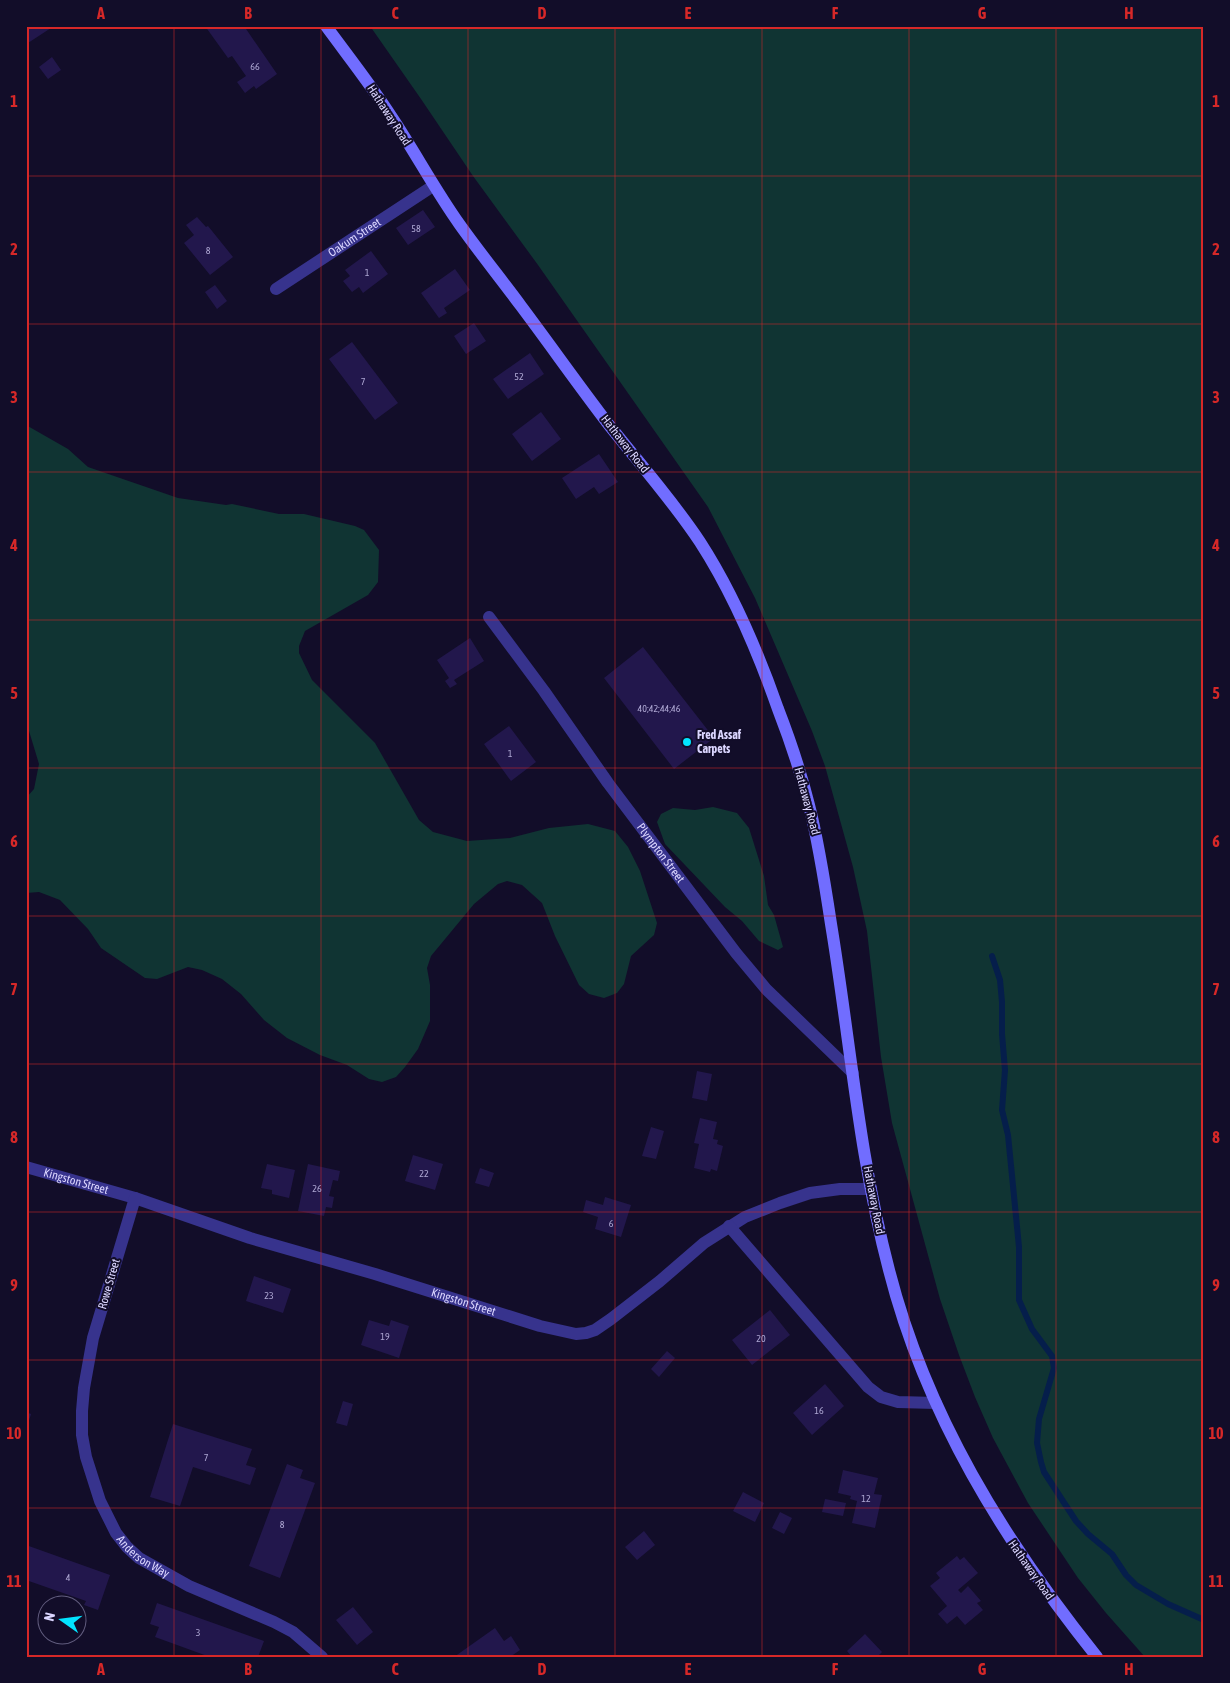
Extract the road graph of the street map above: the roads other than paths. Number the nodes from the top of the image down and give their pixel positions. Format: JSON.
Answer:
{"nodes":[{"id":1,"x":326,"y":26,"type":"edge"},
{"id":2,"x":433,"y":186,"type":"junction"},
{"id":3,"x":276,"y":289,"type":"dead end"},
{"id":4,"x":489,"y":617,"type":"dead end"},
{"id":5,"x":853,"y":1072,"type":"junction"},
{"id":6,"x":26,"y":1167,"type":"edge"},
{"id":7,"x":871,"y":1189,"type":"junction"},
{"id":8,"x":135,"y":1198,"type":"junction"},
{"id":9,"x":729,"y":1226,"type":"junction"},
{"id":10,"x":87,"y":1370,"type":"joint"},
{"id":11,"x":936,"y":1403,"type":"junction"},
{"id":12,"x":322,"y":1657,"type":"edge"},
{"id":13,"x":1097,"y":1657,"type":"edge"}],
"edges":[{"from":1,"to":2,"type":"main road","name":"Hathaway Road"},
{"from":2,"to":3,"type":"street","name":"Oakum Street"},
{"from":2,"to":5,"type":"main road","name":"Hathaway Road"},
{"from":4,"to":5,"type":"street","name":"Plympton Street"},
{"from":5,"to":7,"type":"main road","name":"Hathaway Road"},
{"from":6,"to":8,"type":"street","name":"Kingston Street"},
{"from":7,"to":9,"type":"street","name":"Kingston Street"},
{"from":7,"to":11,"type":"main road","name":"Hathaway Road"},
{"from":8,"to":9,"type":"street","name":"Kingston Street"},
{"from":8,"to":10,"type":"street","name":"Rowe Street"},
{"from":9,"to":11,"type":"street"},
{"from":10,"to":12,"type":"street","name":"Anderson Way"},
{"from":11,"to":13,"type":"main road","name":"Hathaway Road"}]}
